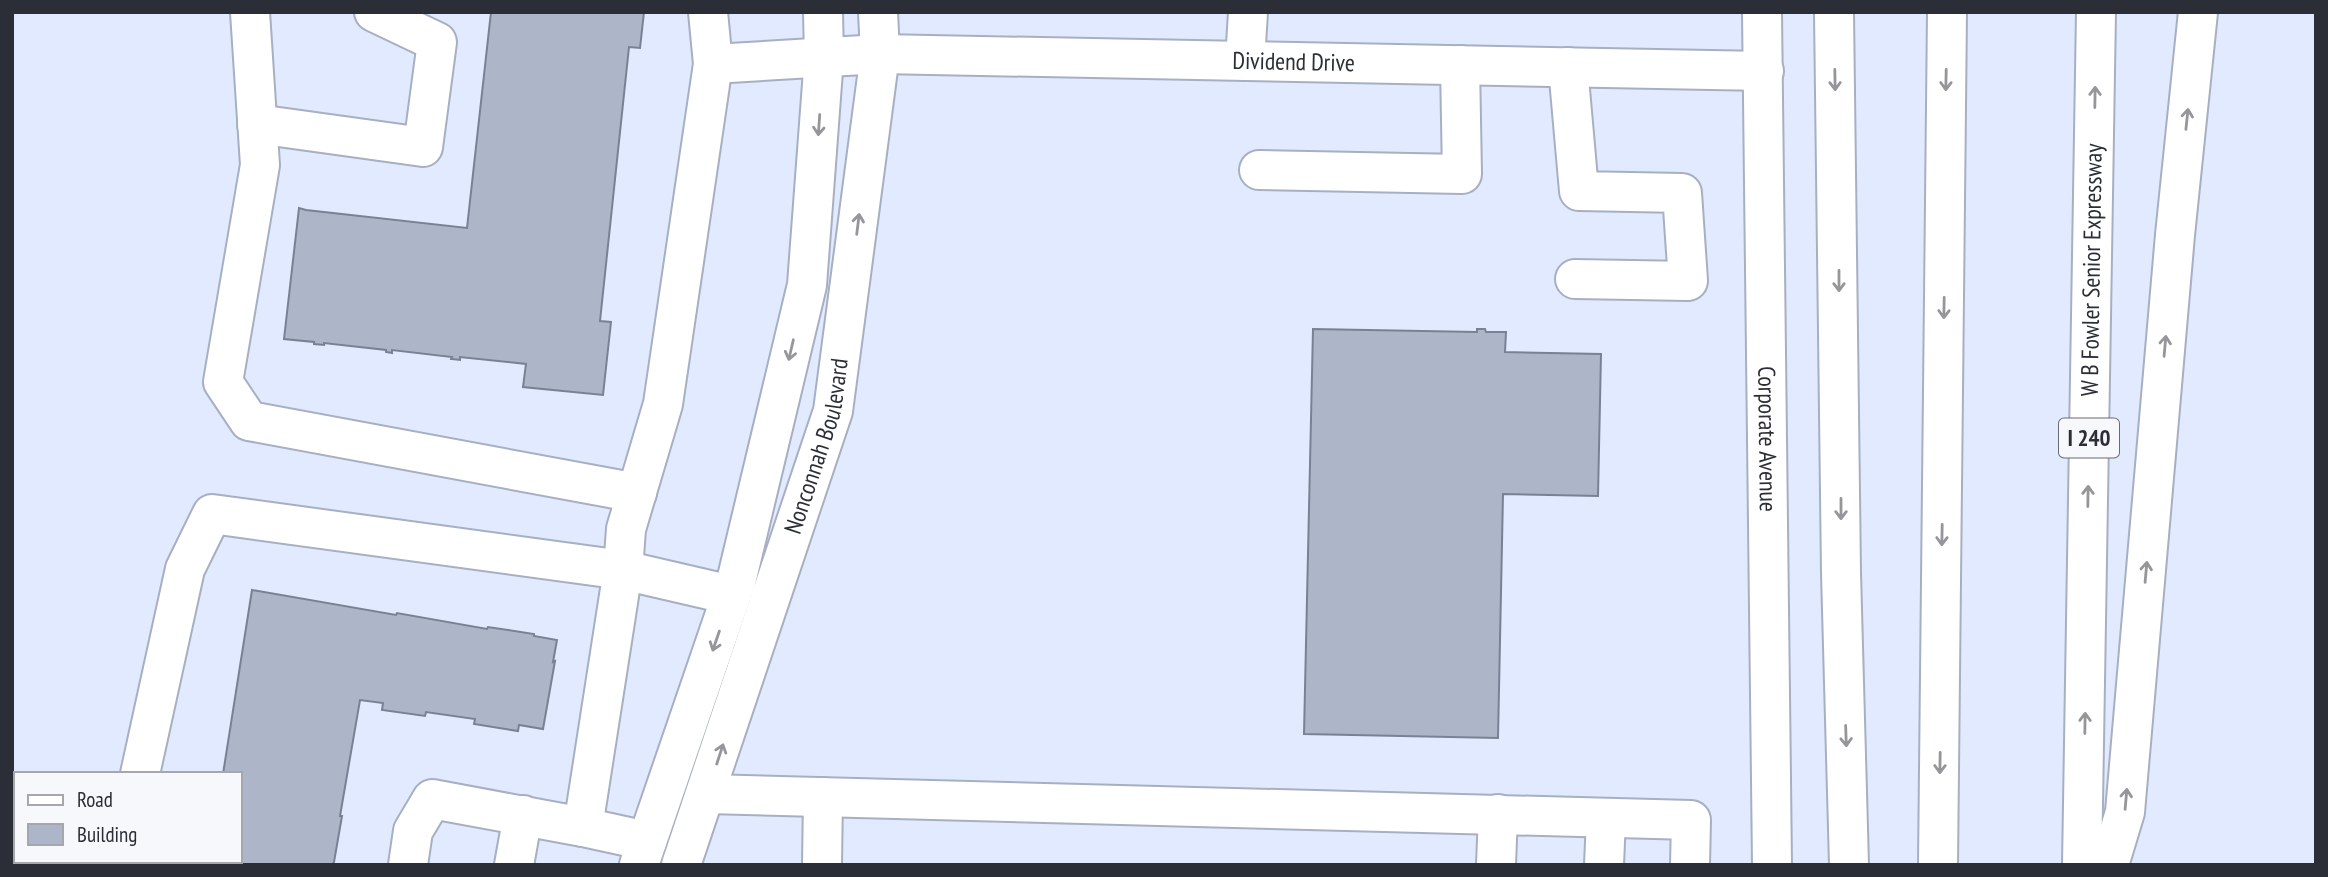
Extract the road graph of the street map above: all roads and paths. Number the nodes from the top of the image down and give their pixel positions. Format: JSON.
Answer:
{"nodes":[{"id":1,"x":250,"y":12,"type":"edge"},
{"id":2,"x":374,"y":12,"type":"edge"},
{"id":3,"x":708,"y":12,"type":"edge"},
{"id":4,"x":823,"y":12,"type":"edge"},
{"id":5,"x":878,"y":12,"type":"edge"},
{"id":6,"x":1248,"y":12,"type":"edge"},
{"id":7,"x":1762,"y":12,"type":"edge"},
{"id":8,"x":1834,"y":12,"type":"edge"},
{"id":9,"x":1947,"y":12,"type":"edge"},
{"id":10,"x":2096,"y":12,"type":"edge"},
{"id":11,"x":2198,"y":12,"type":"edge"},
{"id":12,"x":880,"y":54,"type":"junction"},
{"id":13,"x":824,"y":57,"type":"junction"},
{"id":14,"x":1245,"y":61,"type":"junction"},
{"id":15,"x":713,"y":64,"type":"junction"},
{"id":16,"x":1460,"y":65,"type":"junction"},
{"id":17,"x":1568,"y":67,"type":"junction"},
{"id":18,"x":1764,"y":71,"type":"junction"},
{"id":19,"x":257,"y":124,"type":"junction"},
{"id":20,"x":1259,"y":170,"type":"dead end"},
{"id":21,"x":1575,"y":279,"type":"dead end"},
{"id":22,"x":638,"y":493,"type":"junction"},
{"id":23,"x":623,"y":570,"type":"junction"},
{"id":24,"x":731,"y":595,"type":"junction"},
{"id":25,"x":140,"y":772,"type":"edge"},
{"id":26,"x":707,"y":794,"type":"junction"},
{"id":27,"x":823,"y":797,"type":"junction"},
{"id":28,"x":1498,"y":814,"type":"junction"},
{"id":29,"x":523,"y":816,"type":"junction"},
{"id":30,"x":1606,"y":818,"type":"junction"},
{"id":31,"x":583,"y":827,"type":"junction"},
{"id":32,"x":643,"y":853,"type":"edge"},
{"id":33,"x":825,"y":864,"type":"edge"},
{"id":34,"x":408,"y":865,"type":"edge"},
{"id":35,"x":514,"y":865,"type":"edge"},
{"id":36,"x":681,"y":865,"type":"edge"},
{"id":37,"x":1496,"y":865,"type":"edge"},
{"id":38,"x":1604,"y":865,"type":"edge"},
{"id":39,"x":1690,"y":865,"type":"edge"},
{"id":40,"x":1772,"y":865,"type":"edge"},
{"id":41,"x":1849,"y":865,"type":"edge"},
{"id":42,"x":1938,"y":865,"type":"edge"},
{"id":43,"x":2082,"y":865,"type":"edge"},
{"id":44,"x":2109,"y":865,"type":"edge"}],
"edges":[{"from":1,"to":19,"type":"main road"},
{"from":2,"to":19,"type":"main road"},
{"from":3,"to":15,"type":"main road"},
{"from":4,"to":13,"type":"main road","name":"Nonconnah Boulevard"},
{"from":5,"to":12,"type":"main road","name":"Nonconnah Boulevard"},
{"from":6,"to":14,"type":"main road"},
{"from":7,"to":18,"type":"main road","name":"Corporate Avenue"},
{"from":8,"to":41,"type":"main road","one_way":true},
{"from":9,"to":42,"type":"main road","one_way":true},
{"from":43,"to":10,"type":"main road","name":"W B Fowler Senior Expressway","number":"I 240","one_way":true},
{"from":44,"to":11,"type":"main road","one_way":true},
{"from":12,"to":13,"type":"main road","name":"Dividend Drive"},
{"from":12,"to":14,"type":"main road","name":"Dividend Drive"},
{"from":26,"to":12,"type":"main road","name":"Nonconnah Boulevard","one_way":true},
{"from":13,"to":15,"type":"main road","name":"Dividend Drive"},
{"from":13,"to":24,"type":"main road","name":"Nonconnah Boulevard","one_way":true},
{"from":14,"to":16,"type":"main road","name":"Dividend Drive"},
{"from":15,"to":22,"type":"main road"},
{"from":16,"to":17,"type":"main road","name":"Dividend Drive"},
{"from":16,"to":20,"type":"main road"},
{"from":17,"to":18,"type":"main road","name":"Dividend Drive"},
{"from":17,"to":21,"type":"main road"},
{"from":18,"to":40,"type":"main road","name":"Corporate Avenue"},
{"from":19,"to":22,"type":"main road"},
{"from":22,"to":23,"type":"main road"},
{"from":23,"to":24,"type":"main road"},
{"from":23,"to":25,"type":"main road"},
{"from":23,"to":31,"type":"main road"},
{"from":24,"to":32,"type":"main road","name":"Nonconnah Boulevard","one_way":true},
{"from":26,"to":27,"type":"main road"},
{"from":26,"to":36,"type":"main road","name":"Nonconnah Boulevard"},
{"from":27,"to":28,"type":"main road"},
{"from":27,"to":33,"type":"main road"},
{"from":28,"to":30,"type":"main road"},
{"from":28,"to":37,"type":"main road"},
{"from":29,"to":31,"type":"main road"},
{"from":29,"to":34,"type":"main road"},
{"from":29,"to":35,"type":"main road"},
{"from":30,"to":38,"type":"main road"},
{"from":30,"to":39,"type":"main road"},
{"from":31,"to":32,"type":"main road"}]}
